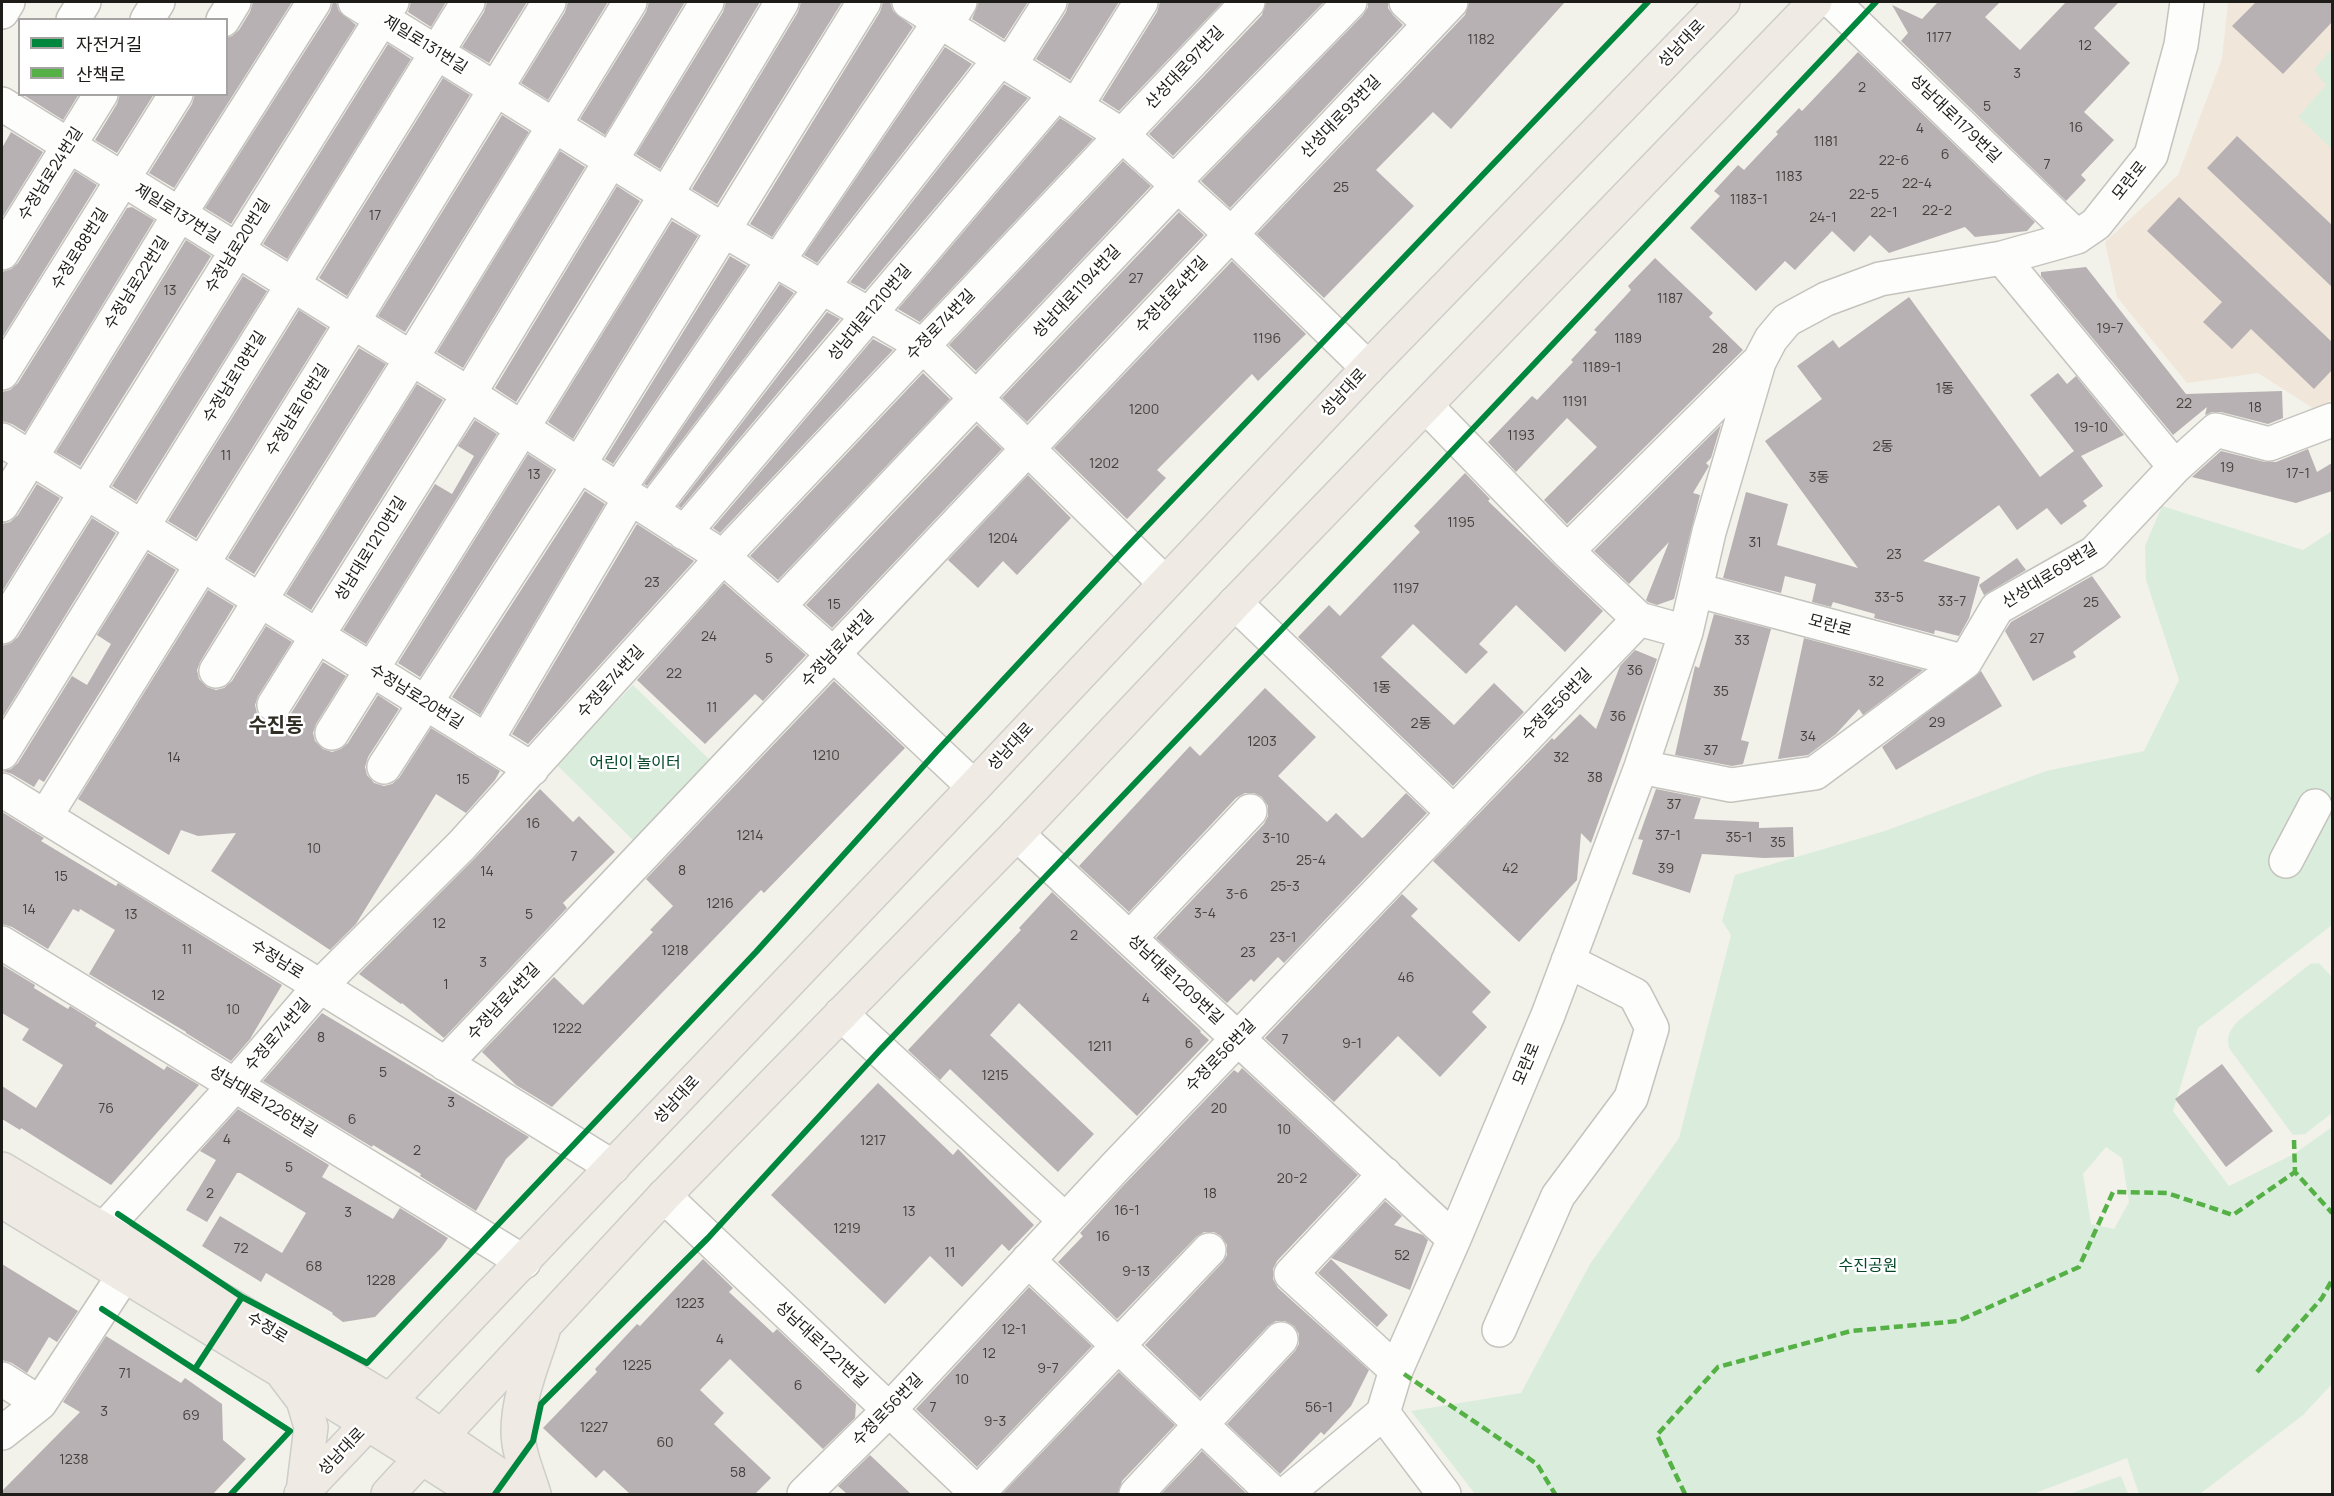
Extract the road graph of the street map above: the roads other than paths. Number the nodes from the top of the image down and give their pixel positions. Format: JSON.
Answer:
{"nodes":[{"id":1,"x":8,"y":2,"type":"edge"},
{"id":2,"x":84,"y":2,"type":"edge"},
{"id":3,"x":158,"y":2,"type":"edge"},
{"id":4,"x":234,"y":2,"type":"edge"},
{"id":5,"x":314,"y":2,"type":"edge"},
{"id":6,"x":468,"y":2,"type":"edge"},
{"id":7,"x":549,"y":2,"type":"edge"},
{"id":8,"x":630,"y":2,"type":"edge"},
{"id":9,"x":707,"y":2,"type":"edge"},
{"id":10,"x":782,"y":2,"type":"edge"},
{"id":11,"x":864,"y":2,"type":"edge"},
{"id":12,"x":909,"y":2,"type":"edge"},
{"id":13,"x":1050,"y":2,"type":"edge"},
{"id":14,"x":1142,"y":2,"type":"edge"},
{"id":15,"x":1248,"y":2,"type":"edge"},
{"id":16,"x":1350,"y":2,"type":"edge"},
{"id":17,"x":1406,"y":2,"type":"edge"},
{"id":18,"x":1724,"y":2,"type":"edge"},
{"id":19,"x":1815,"y":2,"type":"edge"},
{"id":20,"x":1833,"y":2,"type":"edge"},
{"id":21,"x":2187,"y":2,"type":"edge"},
{"id":22,"x":376,"y":7,"type":"edge"},
{"id":23,"x":2,"y":12,"type":"edge"},
{"id":24,"x":1441,"y":13,"type":"edge"},
{"id":25,"x":948,"y":16,"type":"edge"},
{"id":26,"x":74,"y":18,"type":"edge"},
{"id":27,"x":148,"y":18,"type":"edge"},
{"id":28,"x":224,"y":18,"type":"edge"},
{"id":29,"x":437,"y":52,"type":"junction"},
{"id":30,"x":1005,"y":62,"type":"junction"},
{"id":31,"x":495,"y":89,"type":"junction"},
{"id":32,"x":100,"y":96,"type":"edge"},
{"id":33,"x":175,"y":96,"type":"edge"},
{"id":34,"x":1066,"y":100,"type":"junction"},
{"id":35,"x":11,"y":111,"type":"edge"},
{"id":36,"x":554,"y":125,"type":"junction"},
{"id":37,"x":1122,"y":135,"type":"junction"},
{"id":38,"x":69,"y":146,"type":"junction"},
{"id":39,"x":611,"y":160,"type":"junction"},
{"id":40,"x":123,"y":180,"type":"junction"},
{"id":41,"x":1176,"y":184,"type":"junction"},
{"id":42,"x":667,"y":195,"type":"junction"},
{"id":43,"x":179,"y":216,"type":"junction"},
{"id":44,"x":723,"y":230,"type":"junction"},
{"id":45,"x":1230,"y":233,"type":"junction"},
{"id":46,"x":2077,"y":237,"type":"junction"},
{"id":47,"x":235,"y":250,"type":"junction"},
{"id":48,"x":2,"y":253,"type":"edge"},
{"id":49,"x":2002,"y":258,"type":"junction"},
{"id":50,"x":776,"y":260,"type":"junction"},
{"id":51,"x":292,"y":286,"type":"junction"},
{"id":52,"x":822,"y":287,"type":"junction"},
{"id":53,"x":869,"y":314,"type":"junction"},
{"id":54,"x":352,"y":323,"type":"junction"},
{"id":55,"x":922,"y":345,"type":"junction"},
{"id":56,"x":411,"y":359,"type":"junction"},
{"id":57,"x":1759,"y":362,"type":"junction"},
{"id":58,"x":1368,"y":368,"type":"junction"},
{"id":59,"x":2,"y":373,"type":"edge"},
{"id":60,"x":469,"y":394,"type":"junction"},
{"id":61,"x":976,"y":399,"type":"junction"},
{"id":62,"x":1426,"y":407,"type":"junction"},
{"id":63,"x":2332,"y":420,"type":"edge"},
{"id":64,"x":524,"y":429,"type":"junction"},
{"id":65,"x":2,"y":440,"type":"edge"},
{"id":66,"x":1026,"y":449,"type":"junction"},
{"id":67,"x":30,"y":458,"type":"junction"},
{"id":68,"x":579,"y":465,"type":"junction"},
{"id":69,"x":2175,"y":467,"type":"junction"},
{"id":70,"x":85,"y":492,"type":"junction"},
{"id":71,"x":633,"y":500,"type":"junction"},
{"id":72,"x":2,"y":505,"type":"edge"},
{"id":73,"x":142,"y":527,"type":"junction"},
{"id":74,"x":684,"y":533,"type":"junction"},
{"id":75,"x":1567,"y":551,"type":"junction"},
{"id":76,"x":723,"y":557,"type":"junction"},
{"id":77,"x":202,"y":564,"type":"junction"},
{"id":78,"x":1165,"y":583,"type":"junction"},
{"id":79,"x":1696,"y":590,"type":"junction"},
{"id":80,"x":260,"y":599,"type":"junction"},
{"id":81,"x":1235,"y":603,"type":"junction"},
{"id":82,"x":779,"y":606,"type":"junction"},
{"id":83,"x":1639,"y":620,"type":"junction"},
{"id":84,"x":2,"y":627,"type":"edge"},
{"id":85,"x":1686,"y":632,"type":"junction"},
{"id":86,"x":317,"y":634,"type":"junction"},
{"id":87,"x":833,"y":654,"type":"junction"},
{"id":88,"x":1965,"y":662,"type":"junction"},
{"id":89,"x":372,"y":669,"type":"junction"},
{"id":90,"x":216,"y":671,"type":"dead end"},
{"id":91,"x":425,"y":703,"type":"junction"},
{"id":92,"x":274,"y":705,"type":"dead end"},
{"id":93,"x":332,"y":733,"type":"dead end"},
{"id":94,"x":486,"y":741,"type":"junction"},
{"id":95,"x":2,"y":753,"type":"edge"},
{"id":96,"x":384,"y":767,"type":"dead end"},
{"id":97,"x":1641,"y":767,"type":"junction"},
{"id":98,"x":532,"y":769,"type":"junction"},
{"id":99,"x":974,"y":787,"type":"junction"},
{"id":100,"x":2,"y":790,"type":"edge"},
{"id":101,"x":2315,"y":806,"type":"dead end"},
{"id":102,"x":1250,"y":811,"type":"dead end"},
{"id":103,"x":1454,"y":813,"type":"junction"},
{"id":104,"x":45,"y":817,"type":"junction"},
{"id":105,"x":1017,"y":834,"type":"junction"},
{"id":106,"x":2286,"y":861,"type":"dead end"},
{"id":107,"x":1130,"y":938,"type":"junction"},
{"id":108,"x":2,"y":943,"type":"edge"},
{"id":109,"x":1568,"y":961,"type":"junction"},
{"id":110,"x":320,"y":986,"type":"junction"},
{"id":111,"x":842,"y":1014,"type":"junction"},
{"id":112,"x":1238,"y":1038,"type":"junction"},
{"id":113,"x":445,"y":1064,"type":"junction"},
{"id":114,"x":234,"y":1085,"type":"junction"},
{"id":115,"x":613,"y":1167,"type":"junction"},
{"id":116,"x":2,"y":1170,"type":"edge"},
{"id":117,"x":1385,"y":1174,"type":"junction"},
{"id":118,"x":664,"y":1196,"type":"junction"},
{"id":119,"x":2,"y":1201,"type":"edge"},
{"id":120,"x":1065,"y":1220,"type":"junction"},
{"id":121,"x":103,"y":1230,"type":"junction"},
{"id":122,"x":1454,"y":1239,"type":"junction"},
{"id":123,"x":1209,"y":1250,"type":"dead end"},
{"id":124,"x":1028,"y":1260,"type":"junction"},
{"id":125,"x":524,"y":1262,"type":"junction"},
{"id":126,"x":124,"y":1275,"type":"junction"},
{"id":127,"x":545,"y":1324,"type":"junction"},
{"id":128,"x":1499,"y":1330,"type":"dead end"},
{"id":129,"x":1281,"y":1339,"type":"dead end"},
{"id":130,"x":1118,"y":1346,"type":"junction"},
{"id":131,"x":1396,"y":1370,"type":"junction"},
{"id":132,"x":282,"y":1371,"type":"junction"},
{"id":133,"x":2,"y":1379,"type":"edge"},
{"id":134,"x":40,"y":1403,"type":"junction"},
{"id":135,"x":890,"y":1410,"type":"junction"},
{"id":136,"x":379,"y":1413,"type":"junction"},
{"id":137,"x":1383,"y":1413,"type":"junction"},
{"id":138,"x":1201,"y":1425,"type":"junction"},
{"id":139,"x":2,"y":1433,"type":"edge"},
{"id":140,"x":432,"y":1447,"type":"junction"},
{"id":141,"x":302,"y":1493,"type":"edge"},
{"id":142,"x":388,"y":1494,"type":"edge"},
{"id":143,"x":479,"y":1494,"type":"edge"},
{"id":144,"x":527,"y":1494,"type":"edge"},
{"id":145,"x":534,"y":1494,"type":"edge"},
{"id":146,"x":804,"y":1494,"type":"edge"},
{"id":147,"x":977,"y":1494,"type":"edge"},
{"id":148,"x":1136,"y":1494,"type":"edge"},
{"id":149,"x":1274,"y":1494,"type":"edge"},
{"id":150,"x":1286,"y":1494,"type":"edge"},
{"id":151,"x":1444,"y":1494,"type":"edge"}],
"edges":[{"from":1,"to":23,"type":"street"},
{"from":2,"to":26,"type":"street"},
{"from":3,"to":27,"type":"street"},
{"from":4,"to":28,"type":"street"},
{"from":5,"to":43,"type":"street","name":"수정남로22번길"},
{"from":6,"to":29,"type":"street","name":"수정남로18번길"},
{"from":7,"to":31,"type":"street","name":"수정남로16번길"},
{"from":8,"to":36,"type":"street"},
{"from":9,"to":39,"type":"street"},
{"from":10,"to":42,"type":"street"},
{"from":11,"to":44,"type":"street"},
{"from":12,"to":25,"type":"street"},
{"from":13,"to":30,"type":"street"},
{"from":14,"to":34,"type":"street"},
{"from":15,"to":37,"type":"street","name":"산성대로97번길"},
{"from":16,"to":41,"type":"street","name":"성남대로1194번길"},
{"from":17,"to":24,"type":"street"},
{"from":18,"to":58,"type":"main road","name":"성남대로"},
{"from":19,"to":62,"type":"main road"},
{"from":20,"to":46,"type":"street","name":"성남대로1179번길"},
{"from":21,"to":46,"type":"street","name":"모란로"},
{"from":22,"to":29,"type":"street","name":"제일로131번길"},
{"from":22,"to":47,"type":"street","name":"수정남로20번길"},
{"from":24,"to":45,"type":"street","name":"산성대로93번길"},
{"from":25,"to":30,"type":"street"},
{"from":25,"to":50,"type":"street"},
{"from":29,"to":31,"type":"street","name":"제일로131번길"},
{"from":29,"to":51,"type":"street","name":"수정남로18번길"},
{"from":30,"to":34,"type":"street"},
{"from":30,"to":52,"type":"street"},
{"from":31,"to":36,"type":"street","name":"제일로131번길"},
{"from":31,"to":54,"type":"street","name":"수정남로16번길"},
{"from":32,"to":38,"type":"street","name":"수정남로24번길"},
{"from":33,"to":40,"type":"street","name":"수정로88번길"},
{"from":34,"to":37,"type":"street"},
{"from":34,"to":53,"type":"street","name":"성남대로1210번길"},
{"from":35,"to":38,"type":"street","name":"제일로137번길"},
{"from":36,"to":39,"type":"street","name":"제일로131번길"},
{"from":36,"to":56,"type":"street"},
{"from":37,"to":41,"type":"street"},
{"from":37,"to":55,"type":"street","name":"수정로74번길"},
{"from":38,"to":40,"type":"street","name":"제일로137번길"},
{"from":38,"to":48,"type":"street","name":"수정남로24번길"},
{"from":39,"to":42,"type":"street","name":"제일로131번길"},
{"from":39,"to":60,"type":"street","name":"성남대로1210번길"},
{"from":40,"to":43,"type":"street","name":"제일로137번길"},
{"from":40,"to":59,"type":"street","name":"수정로88번길"},
{"from":41,"to":45,"type":"street"},
{"from":41,"to":61,"type":"street","name":"성남대로1194번길"},
{"from":42,"to":44,"type":"street","name":"제일로131번길"},
{"from":42,"to":64,"type":"street"},
{"from":43,"to":47,"type":"street","name":"제일로137번길"},
{"from":43,"to":67,"type":"street","name":"수정남로22번길"},
{"from":44,"to":50,"type":"street","name":"제일로131번길"},
{"from":44,"to":68,"type":"street"},
{"from":45,"to":58,"type":"street"},
{"from":45,"to":66,"type":"street","name":"수정남로4번길"},
{"from":46,"to":49,"type":"street","name":"모란로"},
{"from":47,"to":51,"type":"street","name":"제일로137번길"},
{"from":47,"to":70,"type":"street","name":"수정남로20번길"},
{"from":49,"to":57,"type":"street","name":"모란로"},
{"from":49,"to":69,"type":"street"},
{"from":50,"to":52,"type":"street","name":"제일로131번길"},
{"from":50,"to":71,"type":"street"},
{"from":51,"to":54,"type":"street","name":"제일로137번길"},
{"from":51,"to":73,"type":"street","name":"수정남로18번길"},
{"from":52,"to":53,"type":"street","name":"제일로131번길"},
{"from":52,"to":71,"type":"street"},
{"from":53,"to":55,"type":"street","name":"제일로131번길"},
{"from":53,"to":74,"type":"street","name":"성남대로1210번길"},
{"from":54,"to":56,"type":"street"},
{"from":54,"to":77,"type":"street","name":"수정남로16번길"},
{"from":55,"to":61,"type":"street","name":"제일로131번길"},
{"from":55,"to":76,"type":"street","name":"수정로74번길"},
{"from":56,"to":60,"type":"street"},
{"from":56,"to":80,"type":"street"},
{"from":57,"to":75,"type":"street","name":"모란로"},
{"from":57,"to":79,"type":"street","name":"모란로"},
{"from":58,"to":78,"type":"main road","name":"성남대로"},
{"from":60,"to":64,"type":"street"},
{"from":60,"to":86,"type":"street","name":"성남대로1210번길"},
{"from":61,"to":66,"type":"street","name":"제일로131번길"},
{"from":61,"to":82,"type":"street"},
{"from":62,"to":75,"type":"street"},
{"from":62,"to":81,"type":"main road"},
{"from":63,"to":69,"type":"street","name":"산성대로69번길"},
{"from":64,"to":68,"type":"street"},
{"from":64,"to":89,"type":"street"},
{"from":65,"to":67,"type":"street","name":"수정남로20번길"},
{"from":66,"to":78,"type":"street","name":"제일로131번길"},
{"from":66,"to":87,"type":"street","name":"수정남로4번길"},
{"from":67,"to":70,"type":"street","name":"수정남로20번길"},
{"from":67,"to":72,"type":"street","name":"수정남로22번길"},
{"from":68,"to":71,"type":"street"},
{"from":68,"to":91,"type":"street"},
{"from":69,"to":88,"type":"street","name":"산성대로69번길"},
{"from":70,"to":73,"type":"street","name":"수정남로20번길"},
{"from":70,"to":84,"type":"street","name":"수정남로20번길"},
{"from":71,"to":74,"type":"street"},
{"from":71,"to":94,"type":"street"},
{"from":73,"to":77,"type":"street","name":"수정남로20번길"},
{"from":73,"to":95,"type":"street","name":"수정남로18번길"},
{"from":74,"to":76,"type":"street"},
{"from":75,"to":83,"type":"street"},
{"from":76,"to":82,"type":"street"},
{"from":76,"to":98,"type":"street","name":"수정로74번길"},
{"from":77,"to":80,"type":"street","name":"수정남로20번길"},
{"from":77,"to":104,"type":"street","name":"수정남로16번길"},
{"from":78,"to":99,"type":"main road","name":"성남대로"},
{"from":79,"to":85,"type":"street","name":"모란로"},
{"from":79,"to":88,"type":"street","name":"모란로"},
{"from":80,"to":86,"type":"street","name":"수정남로20번길"},
{"from":80,"to":90,"type":"street"},
{"from":81,"to":103,"type":"street"},
{"from":81,"to":105,"type":"main road"},
{"from":82,"to":87,"type":"street"},
{"from":83,"to":85,"type":"street"},
{"from":83,"to":103,"type":"street","name":"수정로56번길"},
{"from":85,"to":97,"type":"street","name":"모란로"},
{"from":86,"to":89,"type":"street","name":"수정남로20번길"},
{"from":86,"to":92,"type":"street","name":"성남대로1210번길"},
{"from":87,"to":99,"type":"street"},
{"from":87,"to":113,"type":"street","name":"수정남로4번길"},
{"from":88,"to":97,"type":"street","name":"산성대로69번길"},
{"from":89,"to":91,"type":"street","name":"수정남로20번길"},
{"from":89,"to":93,"type":"street"},
{"from":91,"to":94,"type":"street","name":"수정남로20번길"},
{"from":91,"to":96,"type":"street"},
{"from":94,"to":98,"type":"street","name":"수정남로20번길"},
{"from":97,"to":109,"type":"street","name":"모란로"},
{"from":98,"to":110,"type":"street","name":"수정로74번길"},
{"from":99,"to":115,"type":"main road","name":"성남대로"},
{"from":100,"to":104,"type":"street","name":"수정남로"},
{"from":101,"to":106,"type":"street"},
{"from":102,"to":107,"type":"street"},
{"from":103,"to":112,"type":"street","name":"수정로56번길"},
{"from":104,"to":110,"type":"street","name":"수정남로"},
{"from":105,"to":107,"type":"street","name":"성남대로1209번길"},
{"from":105,"to":111,"type":"main road"},
{"from":107,"to":112,"type":"street","name":"성남대로1209번길"},
{"from":108,"to":114,"type":"street","name":"성남대로1226번길"},
{"from":109,"to":122,"type":"street","name":"모란로"},
{"from":109,"to":128,"type":"street"},
{"from":110,"to":113,"type":"street","name":"수정남로"},
{"from":110,"to":114,"type":"street","name":"수정로74번길"},
{"from":111,"to":118,"type":"main road"},
{"from":111,"to":120,"type":"street"},
{"from":112,"to":117,"type":"street","name":"성남대로1209번길"},
{"from":112,"to":120,"type":"street","name":"수정로56번길"},
{"from":113,"to":115,"type":"street","name":"수정남로"},
{"from":114,"to":121,"type":"street","name":"수정로74번길"},
{"from":114,"to":125,"type":"street","name":"성남대로1226번길"},
{"from":115,"to":125,"type":"main road","name":"성남대로"},
{"from":116,"to":121,"type":"main road","name":"수정로"},
{"from":117,"to":122,"type":"street","name":"성남대로1209번길"},
{"from":117,"to":131,"type":"street"},
{"from":118,"to":127,"type":"main road"},
{"from":118,"to":135,"type":"street","name":"성남대로1221번길"},
{"from":119,"to":126,"type":"main road","name":"수정로"},
{"from":120,"to":124,"type":"street","name":"수정로56번길"},
{"from":121,"to":136,"type":"main road","name":"수정로"},
{"from":122,"to":131,"type":"street","name":"모란로"},
{"from":123,"to":130,"type":"street","name":"성남대로1221번길"},
{"from":124,"to":130,"type":"street"},
{"from":124,"to":135,"type":"street","name":"수정로56번길"},
{"from":125,"to":136,"type":"main road","name":"성남대로"},
{"from":126,"to":132,"type":"main road","name":"수정로"},
{"from":126,"to":134,"type":"street"},
{"from":127,"to":140,"type":"main road"},
{"from":127,"to":145,"type":"main road"},
{"from":129,"to":138,"type":"street"},
{"from":130,"to":138,"type":"street"},
{"from":130,"to":147,"type":"street","name":"성남대로1221번길"},
{"from":131,"to":137,"type":"street","name":"모란로"},
{"from":132,"to":136,"type":"main road","name":"수정로"},
{"from":132,"to":141,"type":"main road"},
{"from":133,"to":134,"type":"street"},
{"from":134,"to":139,"type":"street"},
{"from":135,"to":146,"type":"street","name":"수정로56번길"},
{"from":135,"to":147,"type":"street","name":"성남대로1221번길"},
{"from":136,"to":140,"type":"main road","name":"수정로"},
{"from":136,"to":141,"type":"main road","name":"성남대로"},
{"from":137,"to":150,"type":"street"},
{"from":137,"to":151,"type":"street"},
{"from":138,"to":148,"type":"street"},
{"from":138,"to":149,"type":"street"},
{"from":140,"to":142,"type":"main road"},
{"from":140,"to":143,"type":"main road","name":"수정로"},
{"from":140,"to":144,"type":"main road","name":"수정로"}]}
